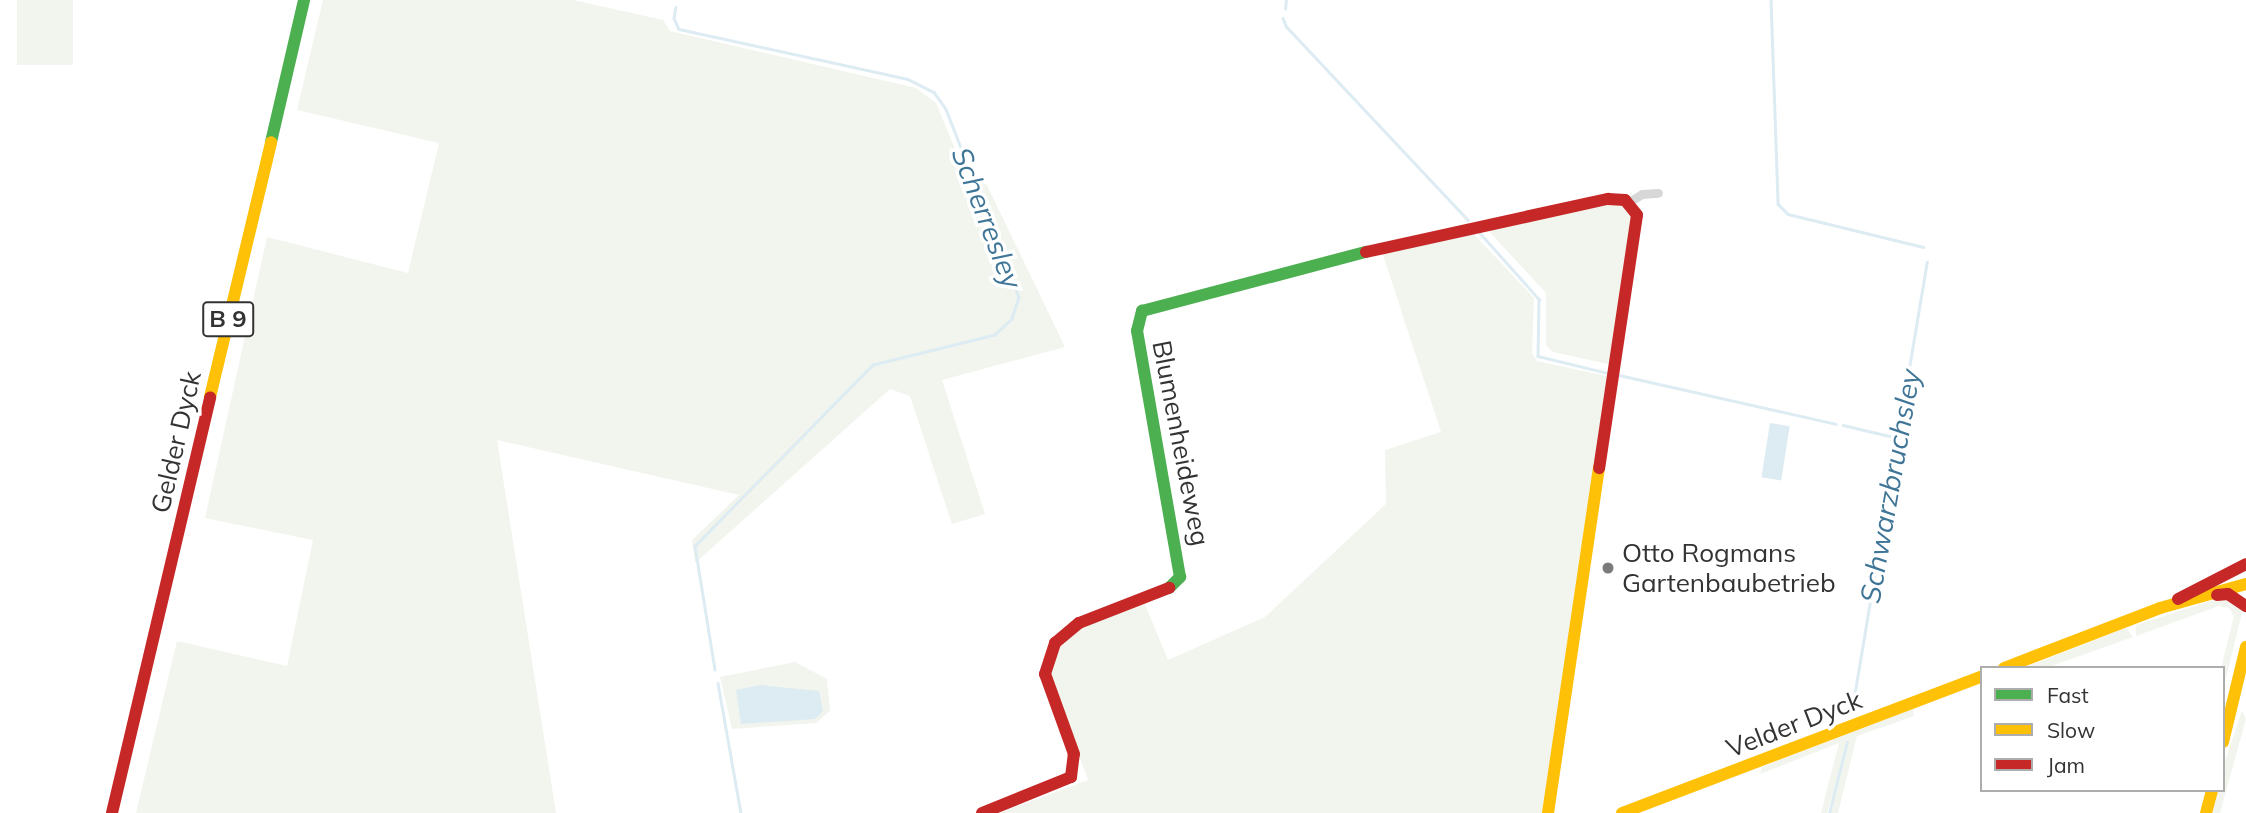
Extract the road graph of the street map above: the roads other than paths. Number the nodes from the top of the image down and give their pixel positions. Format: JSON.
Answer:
{"nodes":[{"id":1,"x":304,"y":0,"type":"edge"},
{"id":2,"x":1658,"y":193,"type":"dead end"},
{"id":3,"x":1629,"y":202,"type":"junction"},
{"id":4,"x":2246,"y":564,"type":"edge"},
{"id":5,"x":2246,"y":584,"type":"edge"},
{"id":6,"x":2199,"y":597,"type":"junction"},
{"id":7,"x":2246,"y":606,"type":"edge"},
{"id":8,"x":2160,"y":608,"type":"junction"},
{"id":9,"x":2246,"y":647,"type":"edge"},
{"id":10,"x":2009,"y":666,"type":"edge"},
{"id":11,"x":1980,"y":677,"type":"edge"},
{"id":12,"x":2225,"y":734,"type":"edge"},
{"id":13,"x":2211,"y":792,"type":"edge"},
{"id":14,"x":112,"y":813,"type":"edge"},
{"id":15,"x":982,"y":813,"type":"edge"},
{"id":16,"x":1548,"y":813,"type":"edge"},
{"id":17,"x":1622,"y":813,"type":"edge"},
{"id":18,"x":2206,"y":813,"type":"edge"}],
"edges":[{"from":1,"to":14,"type":"street","name":"Gelder Dyck","number":"B 9"},
{"from":2,"to":3,"type":"street","name":"Blumenheideweg"},
{"from":3,"to":15,"type":"street","name":"Blumenheideweg"},
{"from":3,"to":16,"type":"street"},
{"from":4,"to":8,"type":"street"},
{"from":5,"to":6,"type":"street"},
{"from":6,"to":7,"type":"street"},
{"from":6,"to":8,"type":"street"},
{"from":8,"to":10,"type":"street"},
{"from":9,"to":12,"type":"street"},
{"from":11,"to":17,"type":"street","name":"Velder Dyck"},
{"from":13,"to":18,"type":"street"}]}
